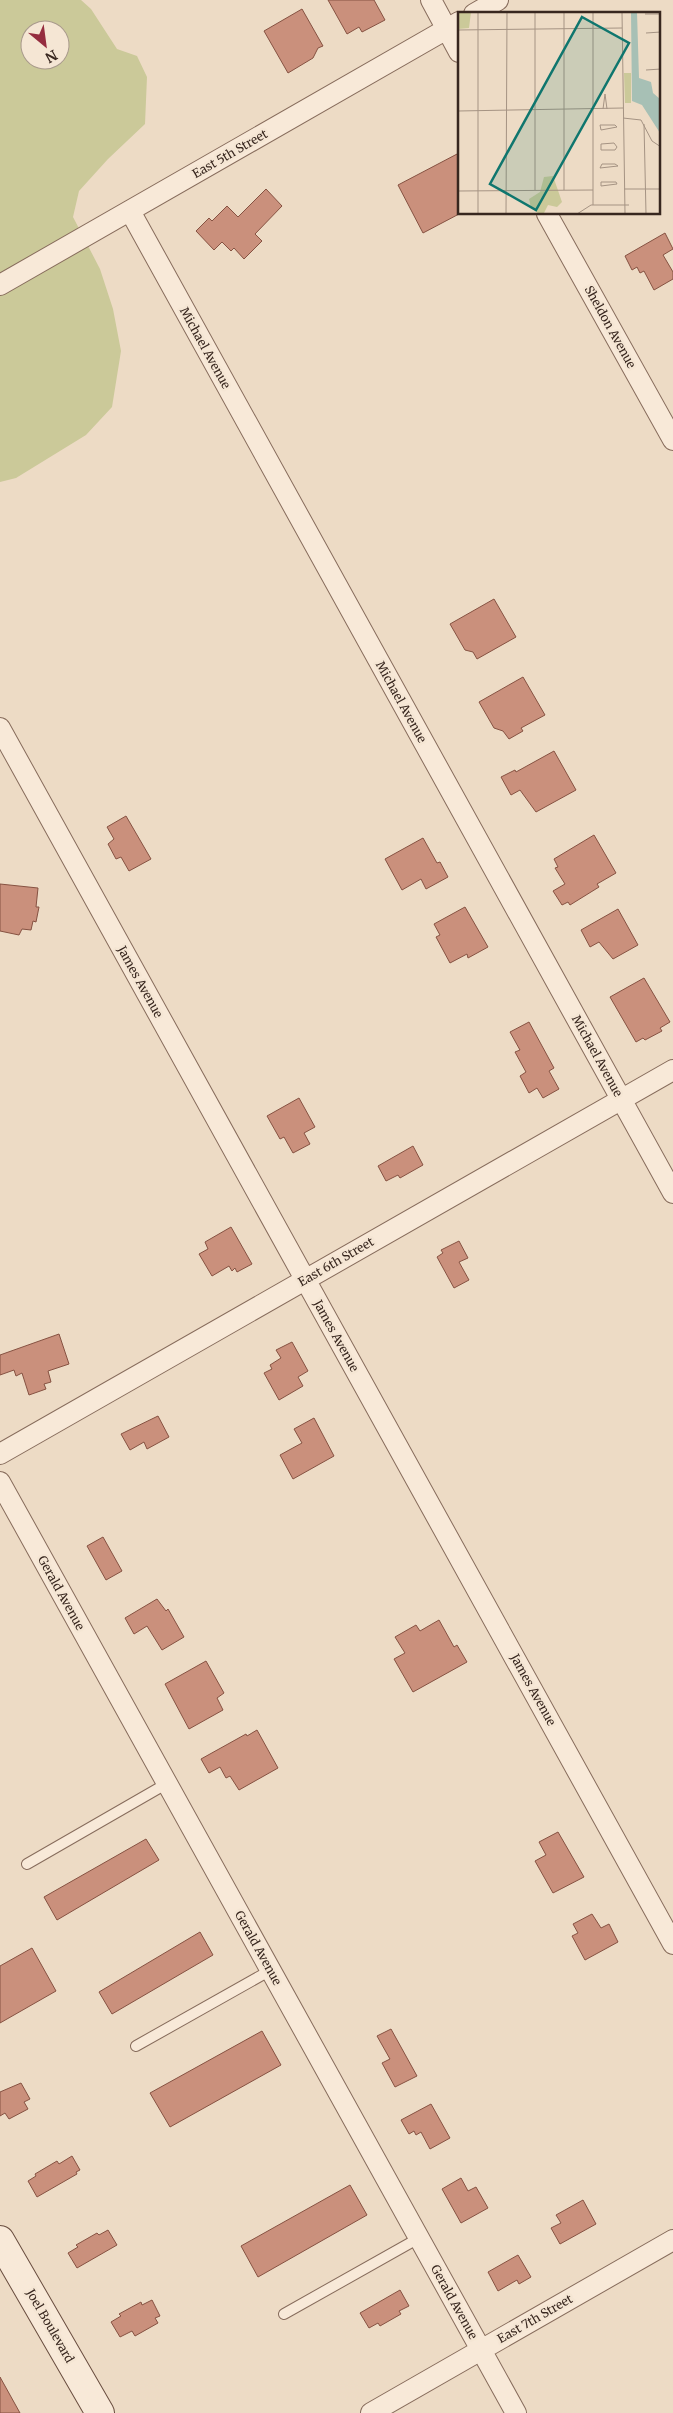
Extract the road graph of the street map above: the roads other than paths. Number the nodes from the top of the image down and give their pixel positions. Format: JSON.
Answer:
{"nodes":[{"id":1,"x":431,"y":0,"type":"edge"},
{"id":2,"x":498,"y":0,"type":"edge"},
{"id":3,"x":477,"y":12,"type":"edge"},
{"id":4,"x":453,"y":26,"type":"edge"},
{"id":5,"x":458,"y":48,"type":"edge"},
{"id":6,"x":130,"y":211,"type":"junction"},
{"id":7,"x":548,"y":215,"type":"edge"},
{"id":8,"x":0,"y":285,"type":"edge"},
{"id":9,"x":673,"y":440,"type":"edge"},
{"id":10,"x":0,"y":728,"type":"edge"},
{"id":11,"x":673,"y":1070,"type":"edge"},
{"id":12,"x":621,"y":1100,"type":"junction"},
{"id":13,"x":673,"y":1194,"type":"edge"},
{"id":14,"x":305,"y":1279,"type":"junction"},
{"id":15,"x":0,"y":1454,"type":"edge"},
{"id":16,"x":0,"y":1482,"type":"edge"},
{"id":17,"x":166,"y":1784,"type":"junction"},
{"id":18,"x":27,"y":1864,"type":"dead end"},
{"id":19,"x":673,"y":1944,"type":"edge"},
{"id":20,"x":271,"y":1970,"type":"junction"},
{"id":21,"x":136,"y":2046,"type":"dead end"},
{"id":22,"x":419,"y":2238,"type":"junction"},
{"id":23,"x":0,"y":2240,"type":"edge"},
{"id":24,"x":673,"y":2240,"type":"edge"},
{"id":25,"x":284,"y":2314,"type":"dead end"},
{"id":26,"x":481,"y":2350,"type":"junction"},
{"id":27,"x":100,"y":2413,"type":"edge"},
{"id":28,"x":371,"y":2413,"type":"edge"},
{"id":29,"x":516,"y":2413,"type":"edge"}],
"edges":[{"from":1,"to":4,"type":"street"},
{"from":2,"to":3,"type":"street"},
{"from":4,"to":5,"type":"street"},
{"from":4,"to":6,"type":"street","name":"East 5th Street"},
{"from":6,"to":8,"type":"street","name":"East 5th Street"},
{"from":6,"to":12,"type":"street","name":"Michael Avenue"},
{"from":7,"to":9,"type":"street","name":"Sheldon Avenue"},
{"from":10,"to":14,"type":"street","name":"James Avenue"},
{"from":11,"to":12,"type":"street","name":"East 6th Street"},
{"from":12,"to":13,"type":"street","name":"Michael Avenue"},
{"from":12,"to":14,"type":"street","name":"East 6th Street"},
{"from":14,"to":15,"type":"street","name":"East 6th Street"},
{"from":14,"to":19,"type":"street","name":"James Avenue"},
{"from":16,"to":17,"type":"street","name":"Gerald Avenue"},
{"from":17,"to":18,"type":"lane"},
{"from":17,"to":20,"type":"street","name":"Gerald Avenue"},
{"from":20,"to":21,"type":"lane"},
{"from":20,"to":22,"type":"street","name":"Gerald Avenue"},
{"from":22,"to":25,"type":"lane"},
{"from":22,"to":26,"type":"street","name":"Gerald Avenue"},
{"from":23,"to":27,"type":"main road","name":"Joel Boulevard"},
{"from":24,"to":26,"type":"street","name":"East 7th Street"},
{"from":26,"to":28,"type":"street","name":"East 7th Street"},
{"from":26,"to":29,"type":"street","name":"Gerald Avenue"}]}
